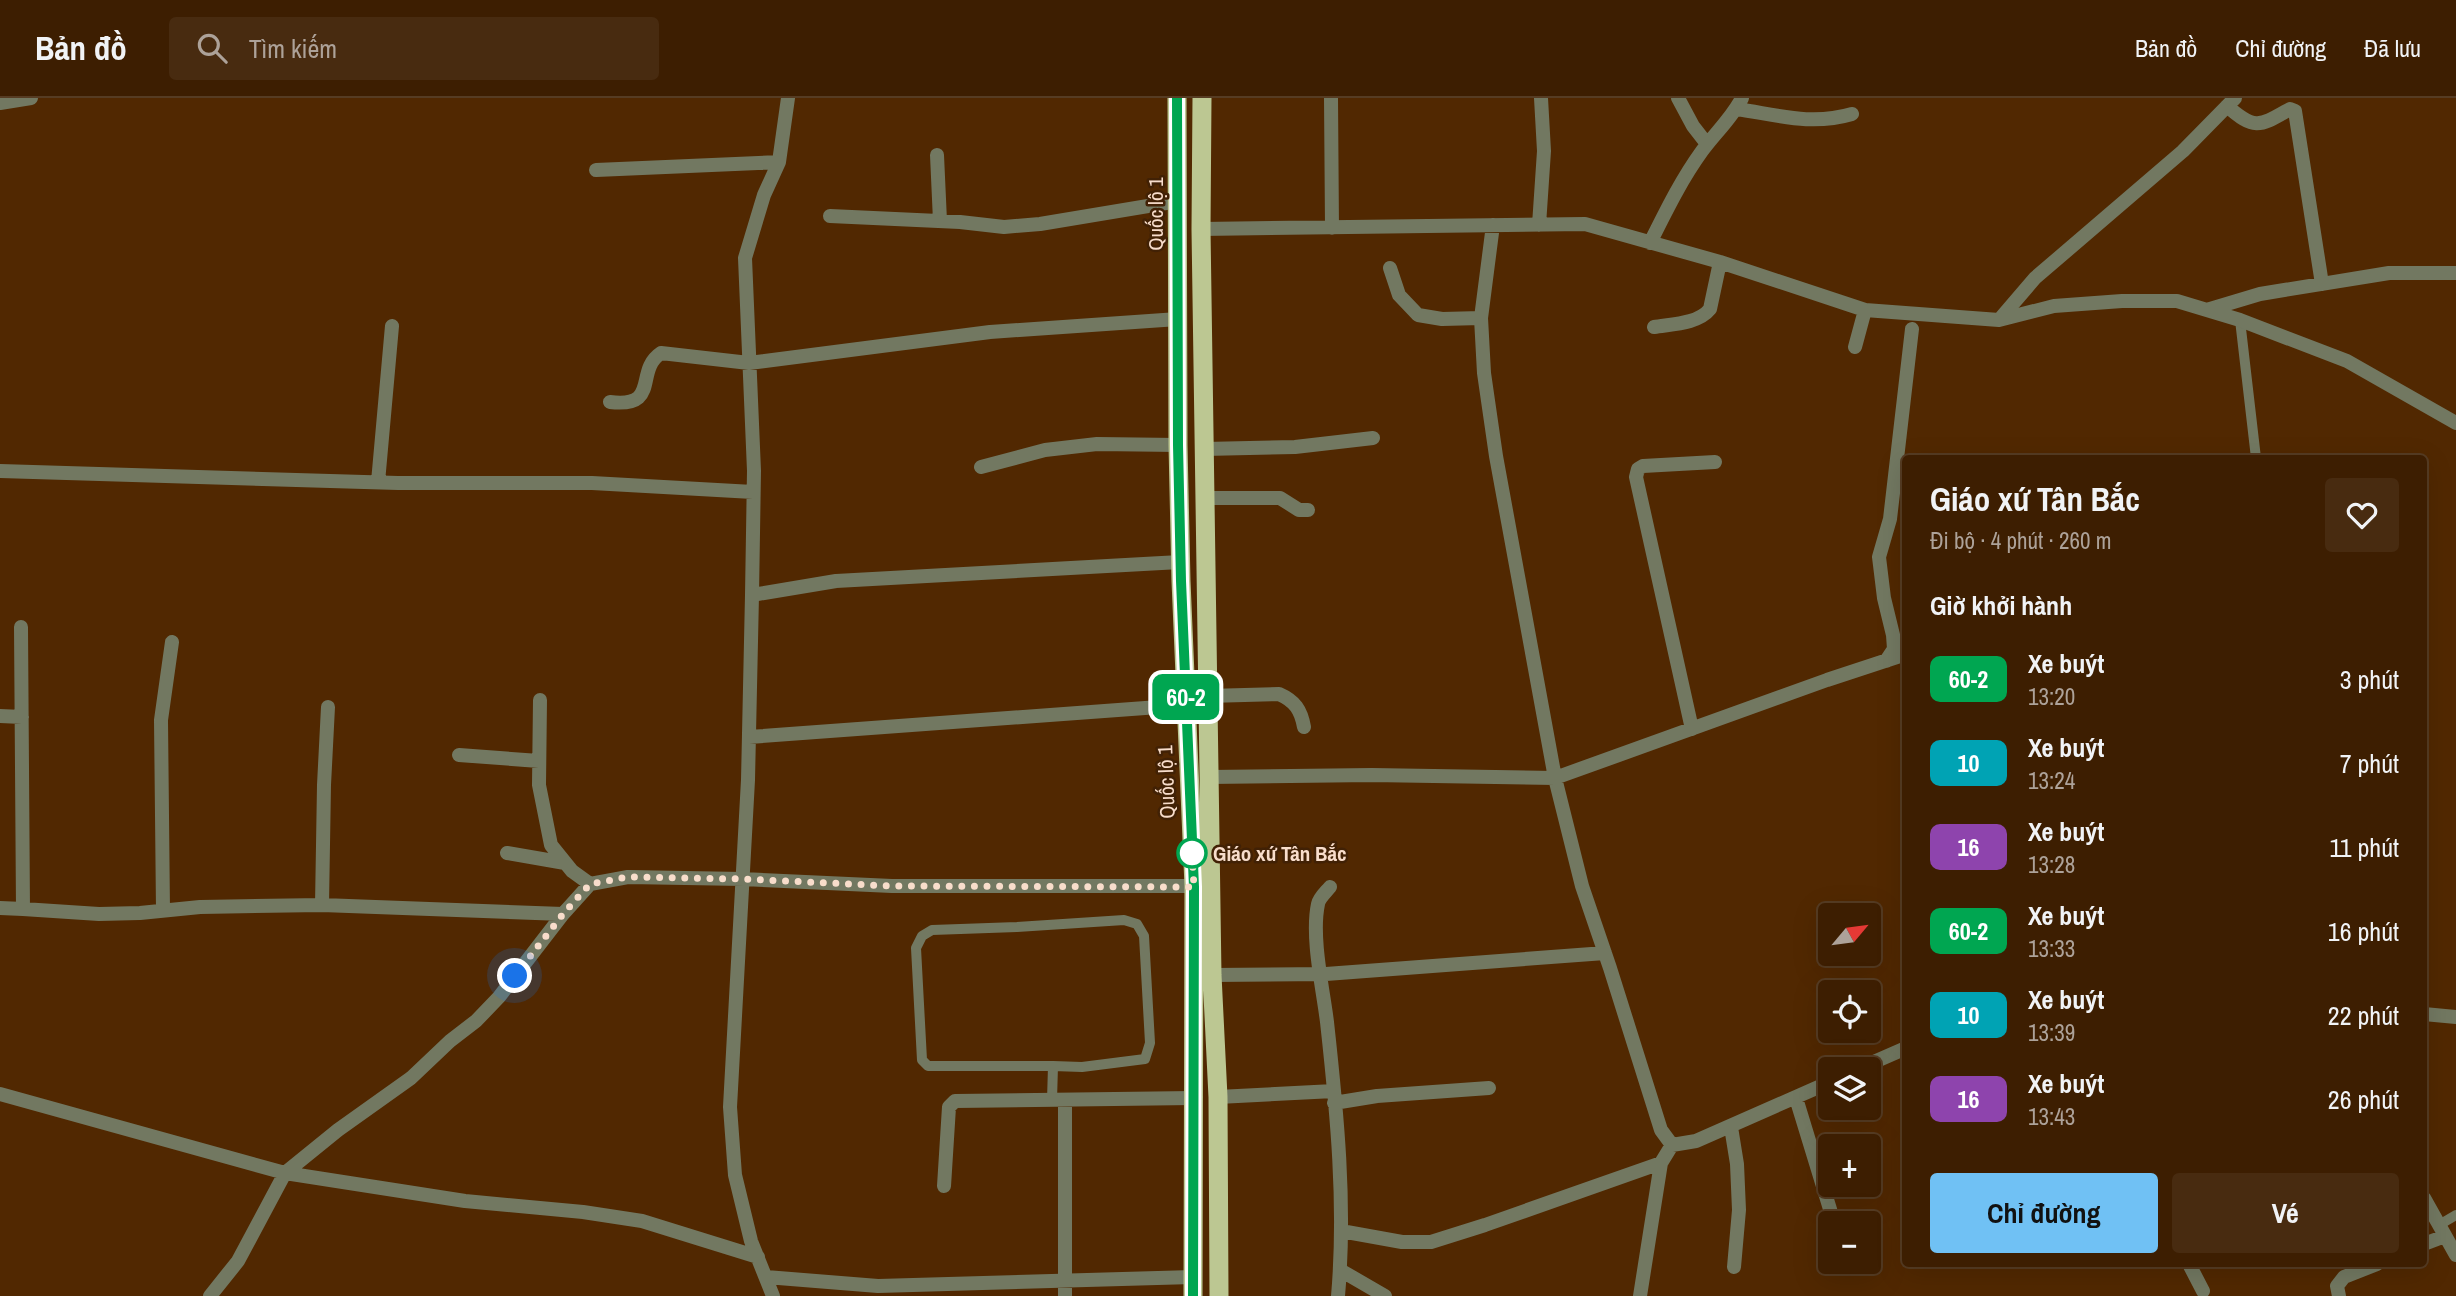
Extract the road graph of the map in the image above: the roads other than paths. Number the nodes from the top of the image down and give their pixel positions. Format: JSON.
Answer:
{"nodes":[{"id":1,"x":31,"y":98,"type":"edge"},
{"id":2,"x":788,"y":98,"type":"edge"},
{"id":3,"x":1177,"y":98,"type":"edge"},
{"id":4,"x":1202,"y":98,"type":"edge"},
{"id":5,"x":1331,"y":98,"type":"edge"},
{"id":6,"x":1541,"y":98,"type":"edge"},
{"id":7,"x":1678,"y":98,"type":"edge"},
{"id":8,"x":2231,"y":102,"type":"edge"},
{"id":9,"x":0,"y":103,"type":"edge"},
{"id":10,"x":1739,"y":104,"type":"edge"},
{"id":11,"x":1852,"y":114,"type":"dead end"},
{"id":12,"x":1707,"y":144,"type":"junction"},
{"id":13,"x":937,"y":155,"type":"dead end"},
{"id":14,"x":779,"y":162,"type":"junction"},
{"id":15,"x":596,"y":170,"type":"dead end"},
{"id":16,"x":1178,"y":201,"type":"junction"},
{"id":17,"x":830,"y":216,"type":"dead end"},
{"id":18,"x":940,"y":221,"type":"junction"},
{"id":19,"x":1493,"y":225,"type":"junction"},
{"id":20,"x":1539,"y":225,"type":"junction"},
{"id":21,"x":1332,"y":228,"type":"junction"},
{"id":22,"x":1201,"y":229,"type":"junction"},
{"id":23,"x":1650,"y":243,"type":"junction"},
{"id":24,"x":1720,"y":262,"type":"junction"},
{"id":25,"x":1390,"y":268,"type":"dead end"},
{"id":26,"x":2456,"y":273,"type":"edge"},
{"id":27,"x":2322,"y":284,"type":"junction"},
{"id":28,"x":2210,"y":309,"type":"junction"},
{"id":29,"x":1865,"y":310,"type":"junction"},
{"id":30,"x":1481,"y":318,"type":"junction"},
{"id":31,"x":1178,"y":319,"type":"junction"},
{"id":32,"x":1999,"y":320,"type":"junction"},
{"id":33,"x":2240,"y":320,"type":"junction"},
{"id":34,"x":392,"y":326,"type":"dead end"},
{"id":35,"x":1654,"y":327,"type":"dead end"},
{"id":36,"x":1913,"y":329,"type":"dead end"},
{"id":37,"x":1855,"y":347,"type":"dead end"},
{"id":38,"x":749,"y":363,"type":"junction"},
{"id":39,"x":610,"y":402,"type":"dead end"},
{"id":40,"x":2456,"y":423,"type":"edge"},
{"id":41,"x":1373,"y":438,"type":"dead end"},
{"id":42,"x":1178,"y":445,"type":"junction"},
{"id":43,"x":1204,"y":449,"type":"junction"},
{"id":44,"x":2256,"y":455,"type":"edge"},
{"id":45,"x":1715,"y":462,"type":"dead end"},
{"id":46,"x":981,"y":467,"type":"dead end"},
{"id":47,"x":0,"y":471,"type":"edge"},
{"id":48,"x":378,"y":482,"type":"junction"},
{"id":49,"x":753,"y":492,"type":"junction"},
{"id":50,"x":1205,"y":498,"type":"junction"},
{"id":51,"x":1308,"y":510,"type":"dead end"},
{"id":52,"x":1180,"y":562,"type":"junction"},
{"id":53,"x":751,"y":595,"type":"junction"},
{"id":54,"x":21,"y":627,"type":"dead end"},
{"id":55,"x":172,"y":642,"type":"dead end"},
{"id":56,"x":1902,"y":655,"type":"edge"},
{"id":57,"x":1886,"y":661,"type":"junction"},
{"id":58,"x":1208,"y":696,"type":"junction"},
{"id":59,"x":540,"y":700,"type":"dead end"},
{"id":60,"x":1186,"y":705,"type":"junction"},
{"id":61,"x":328,"y":707,"type":"dead end"},
{"id":62,"x":0,"y":716,"type":"edge"},
{"id":63,"x":22,"y":717,"type":"junction"},
{"id":64,"x":1304,"y":727,"type":"dead end"},
{"id":65,"x":1692,"y":729,"type":"junction"},
{"id":66,"x":749,"y":737,"type":"junction"},
{"id":67,"x":459,"y":755,"type":"dead end"},
{"id":68,"x":539,"y":761,"type":"junction"},
{"id":69,"x":1209,"y":777,"type":"junction"},
{"id":70,"x":1555,"y":778,"type":"junction"},
{"id":71,"x":507,"y":853,"type":"dead end"},
{"id":72,"x":565,"y":863,"type":"junction"},
{"id":73,"x":743,"y":879,"type":"junction"},
{"id":74,"x":590,"y":884,"type":"junction"},
{"id":75,"x":1194,"y":887,"type":"junction"},
{"id":76,"x":1330,"y":887,"type":"dead end"},
{"id":77,"x":322,"y":905,"type":"junction"},
{"id":78,"x":0,"y":908,"type":"edge"},
{"id":79,"x":23,"y":909,"type":"junction"},
{"id":80,"x":163,"y":909,"type":"junction"},
{"id":81,"x":563,"y":914,"type":"junction"},
{"id":82,"x":1605,"y":953,"type":"junction"},
{"id":83,"x":1321,"y":974,"type":"junction"},
{"id":84,"x":1212,"y":975,"type":"junction"},
{"id":85,"x":2427,"y":1014,"type":"edge"},
{"id":86,"x":2456,"y":1017,"type":"edge"},
{"id":87,"x":1902,"y":1050,"type":"edge"},
{"id":88,"x":1881,"y":1059,"type":"edge"},
{"id":89,"x":1053,"y":1066,"type":"junction"},
{"id":90,"x":1489,"y":1088,"type":"dead end"},
{"id":91,"x":1818,"y":1088,"type":"edge"},
{"id":92,"x":0,"y":1094,"type":"edge"},
{"id":93,"x":1218,"y":1097,"type":"junction"},
{"id":94,"x":1334,"y":1097,"type":"junction"},
{"id":95,"x":1193,"y":1098,"type":"junction"},
{"id":96,"x":1796,"y":1098,"type":"junction"},
{"id":97,"x":1059,"y":1100,"type":"junction"},
{"id":98,"x":1731,"y":1127,"type":"junction"},
{"id":99,"x":1672,"y":1145,"type":"junction"},
{"id":100,"x":1661,"y":1163,"type":"junction"},
{"id":101,"x":285,"y":1173,"type":"junction"},
{"id":102,"x":944,"y":1186,"type":"dead end"},
{"id":103,"x":2427,"y":1204,"type":"edge"},
{"id":104,"x":1831,"y":1211,"type":"edge"},
{"id":105,"x":2456,"y":1215,"type":"edge"},
{"id":106,"x":1341,"y":1231,"type":"junction"},
{"id":107,"x":2442,"y":1231,"type":"junction"},
{"id":108,"x":2427,"y":1242,"type":"edge"},
{"id":109,"x":2456,"y":1255,"type":"edge"},
{"id":110,"x":758,"y":1257,"type":"junction"},
{"id":111,"x":1734,"y":1267,"type":"dead end"},
{"id":112,"x":2191,"y":1267,"type":"edge"},
{"id":113,"x":2369,"y":1267,"type":"edge"},
{"id":114,"x":1340,"y":1270,"type":"junction"},
{"id":115,"x":766,"y":1277,"type":"junction"},
{"id":116,"x":1065,"y":1281,"type":"junction"},
{"id":117,"x":1193,"y":1287,"type":"edge"},
{"id":118,"x":2203,"y":1291,"type":"dead end"},
{"id":119,"x":210,"y":1296,"type":"edge"},
{"id":120,"x":774,"y":1296,"type":"edge"},
{"id":121,"x":1065,"y":1296,"type":"edge"},
{"id":122,"x":1219,"y":1296,"type":"edge"},
{"id":123,"x":1338,"y":1296,"type":"edge"},
{"id":124,"x":1385,"y":1296,"type":"edge"},
{"id":125,"x":1640,"y":1296,"type":"edge"},
{"id":126,"x":2339,"y":1296,"type":"edge"}],
"edges":[{"from":1,"to":9,"type":"street"},
{"from":2,"to":14,"type":"street"},
{"from":3,"to":16,"type":"highway","name":"Quốc lộ 1"},
{"from":4,"to":22,"type":"highway","name":"Quốc lộ 1"},
{"from":5,"to":21,"type":"street"},
{"from":6,"to":20,"type":"street"},
{"from":7,"to":12,"type":"street"},
{"from":8,"to":27,"type":"street"},
{"from":8,"to":32,"type":"street"},
{"from":10,"to":11,"type":"street"},
{"from":10,"to":12,"type":"street"},
{"from":12,"to":23,"type":"street"},
{"from":13,"to":18,"type":"street"},
{"from":14,"to":15,"type":"street"},
{"from":14,"to":38,"type":"street"},
{"from":16,"to":18,"type":"street"},
{"from":16,"to":31,"type":"highway","name":"Quốc lộ 1"},
{"from":17,"to":18,"type":"street"},
{"from":19,"to":20,"type":"street"},
{"from":19,"to":21,"type":"street"},
{"from":19,"to":30,"type":"street"},
{"from":20,"to":23,"type":"street"},
{"from":21,"to":22,"type":"street"},
{"from":22,"to":43,"type":"highway","name":"Quốc lộ 1"},
{"from":23,"to":24,"type":"street"},
{"from":24,"to":29,"type":"street"},
{"from":24,"to":35,"type":"street"},
{"from":25,"to":30,"type":"street"},
{"from":26,"to":27,"type":"street"},
{"from":27,"to":28,"type":"street"},
{"from":28,"to":32,"type":"street"},
{"from":28,"to":33,"type":"street"},
{"from":29,"to":32,"type":"street"},
{"from":29,"to":37,"type":"street"},
{"from":30,"to":70,"type":"street"},
{"from":31,"to":38,"type":"street"},
{"from":31,"to":42,"type":"highway","name":"Quốc lộ 1"},
{"from":33,"to":40,"type":"street"},
{"from":33,"to":44,"type":"lane"},
{"from":34,"to":48,"type":"street"},
{"from":36,"to":57,"type":"street"},
{"from":38,"to":39,"type":"street"},
{"from":38,"to":49,"type":"street"},
{"from":41,"to":43,"type":"street"},
{"from":42,"to":46,"type":"street"},
{"from":42,"to":52,"type":"highway","name":"Quốc lộ 1"},
{"from":43,"to":50,"type":"highway","name":"Quốc lộ 1"},
{"from":45,"to":65,"type":"street"},
{"from":47,"to":48,"type":"street"},
{"from":48,"to":49,"type":"street"},
{"from":49,"to":53,"type":"street"},
{"from":50,"to":51,"type":"street"},
{"from":50,"to":58,"type":"highway","name":"Quốc lộ 1"},
{"from":52,"to":53,"type":"street"},
{"from":52,"to":60,"type":"highway","name":"Quốc lộ 1"},
{"from":53,"to":66,"type":"street"},
{"from":54,"to":63,"type":"street"},
{"from":55,"to":80,"type":"street"},
{"from":56,"to":57,"type":"street"},
{"from":57,"to":65,"type":"street"},
{"from":58,"to":64,"type":"street"},
{"from":58,"to":69,"type":"highway","name":"Quốc lộ 1"},
{"from":59,"to":68,"type":"street"},
{"from":60,"to":66,"type":"street"},
{"from":60,"to":75,"type":"highway","name":"Quốc lộ 1"},
{"from":61,"to":77,"type":"street"},
{"from":62,"to":63,"type":"street"},
{"from":63,"to":79,"type":"street"},
{"from":65,"to":70,"type":"street"},
{"from":66,"to":73,"type":"street"},
{"from":67,"to":68,"type":"street"},
{"from":68,"to":72,"type":"street"},
{"from":69,"to":70,"type":"street"},
{"from":69,"to":84,"type":"highway","name":"Quốc lộ 1"},
{"from":70,"to":82,"type":"street"},
{"from":71,"to":72,"type":"street"},
{"from":72,"to":74,"type":"street"},
{"from":73,"to":74,"type":"street"},
{"from":73,"to":75,"type":"street"},
{"from":73,"to":110,"type":"street"},
{"from":74,"to":81,"type":"street"},
{"from":75,"to":95,"type":"highway","name":"Quốc lộ 1"},
{"from":76,"to":83,"type":"street"},
{"from":77,"to":80,"type":"street"},
{"from":77,"to":81,"type":"street"},
{"from":78,"to":79,"type":"street"},
{"from":79,"to":80,"type":"street"},
{"from":81,"to":101,"type":"street"},
{"from":82,"to":83,"type":"street"},
{"from":82,"to":99,"type":"street"},
{"from":83,"to":84,"type":"street"},
{"from":83,"to":94,"type":"street"},
{"from":84,"to":93,"type":"highway","name":"Quốc lộ 1"},
{"from":85,"to":86,"type":"street"},
{"from":87,"to":88,"type":"street"},
{"from":89,"to":89,"type":"lane"},
{"from":89,"to":97,"type":"lane"},
{"from":90,"to":94,"type":"street"},
{"from":91,"to":96,"type":"street"},
{"from":92,"to":101,"type":"street"},
{"from":93,"to":94,"type":"street"},
{"from":93,"to":122,"type":"highway","name":"Quốc lộ 1"},
{"from":94,"to":106,"type":"street"},
{"from":95,"to":97,"type":"street"},
{"from":95,"to":117,"type":"highway","name":"Quốc lộ 1"},
{"from":96,"to":98,"type":"street"},
{"from":96,"to":104,"type":"street"},
{"from":97,"to":102,"type":"street"},
{"from":97,"to":116,"type":"street"},
{"from":98,"to":99,"type":"street"},
{"from":98,"to":111,"type":"street"},
{"from":99,"to":100,"type":"street"},
{"from":100,"to":106,"type":"street"},
{"from":100,"to":125,"type":"street"},
{"from":101,"to":110,"type":"street"},
{"from":101,"to":119,"type":"street"},
{"from":103,"to":107,"type":"street"},
{"from":105,"to":107,"type":"lane"},
{"from":106,"to":114,"type":"street"},
{"from":107,"to":108,"type":"street"},
{"from":107,"to":109,"type":"street"},
{"from":110,"to":115,"type":"street"},
{"from":112,"to":118,"type":"street"},
{"from":113,"to":126,"type":"street"},
{"from":114,"to":123,"type":"street"},
{"from":114,"to":124,"type":"street"},
{"from":115,"to":116,"type":"street"},
{"from":115,"to":120,"type":"street"},
{"from":116,"to":117,"type":"street"},
{"from":116,"to":121,"type":"street"}]}
